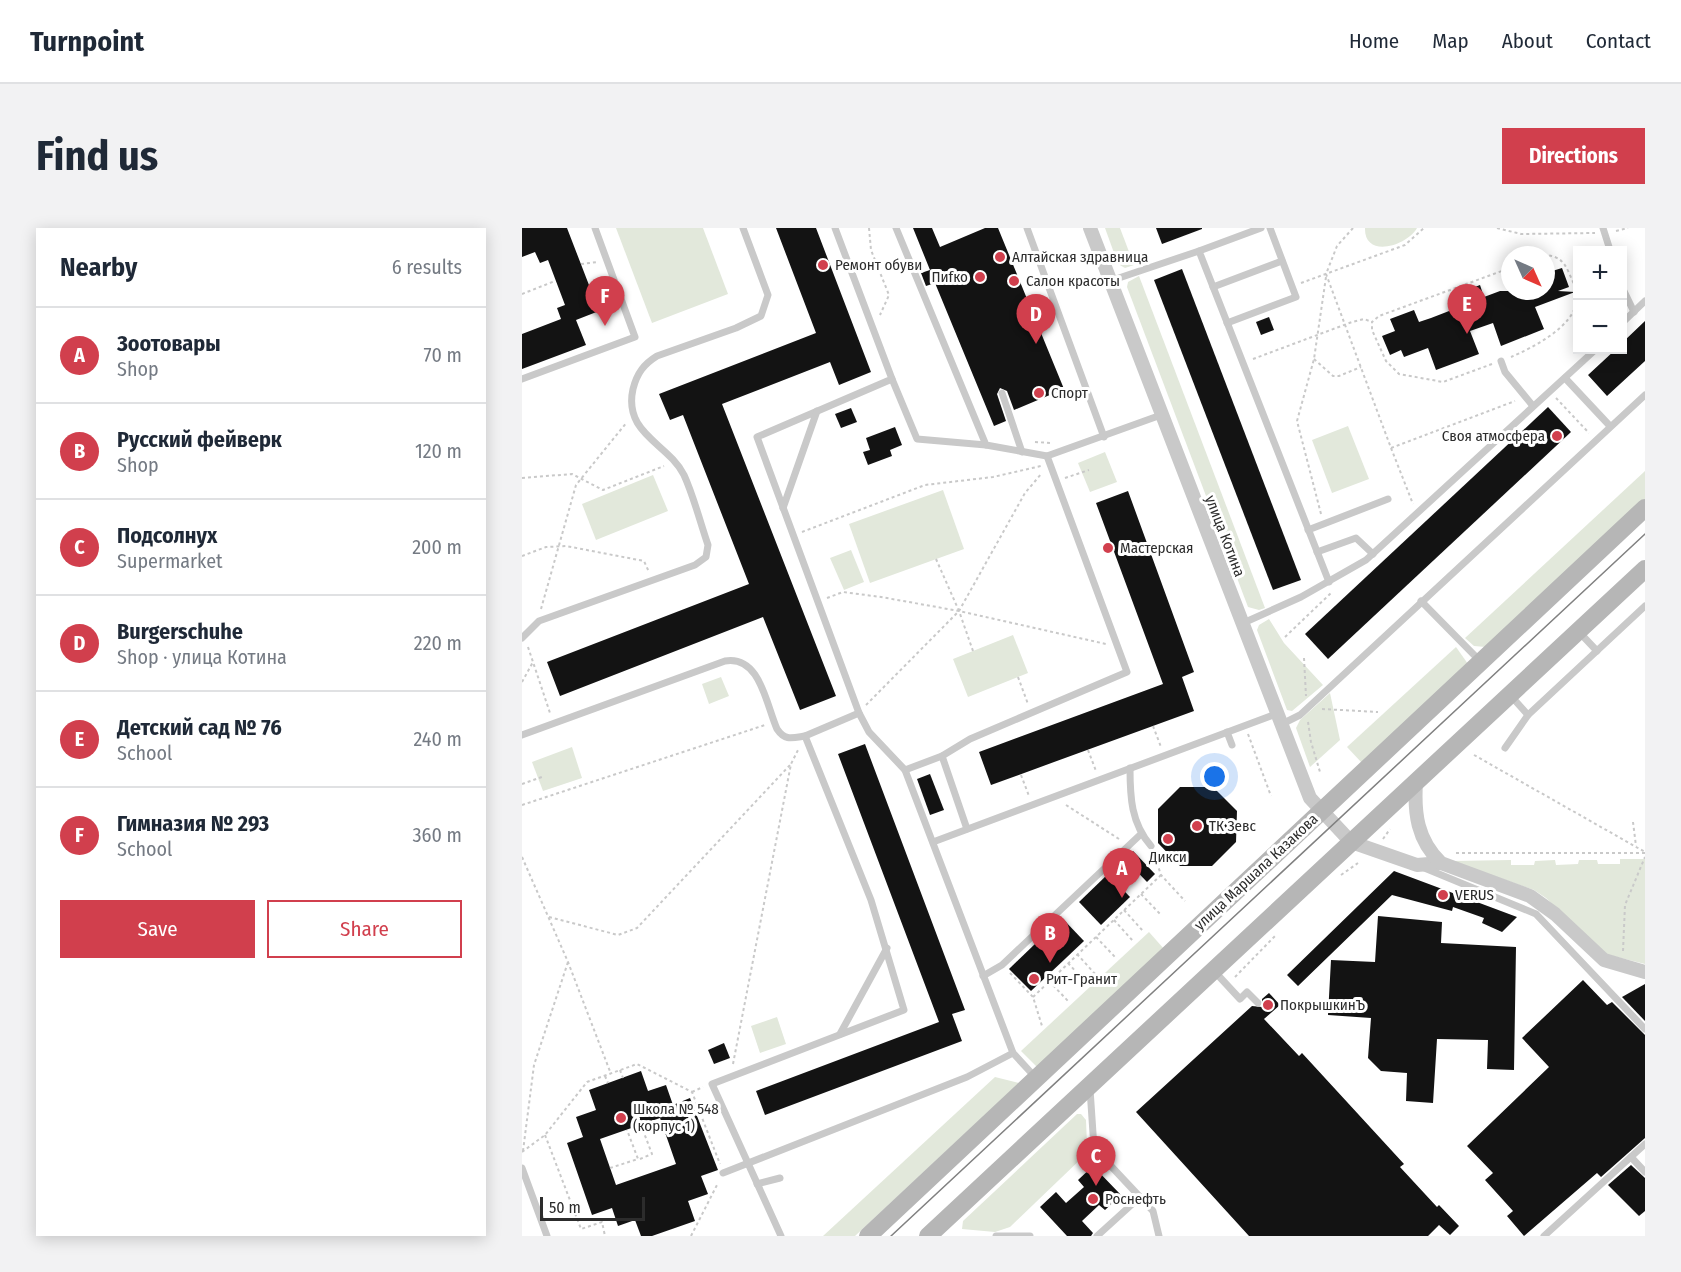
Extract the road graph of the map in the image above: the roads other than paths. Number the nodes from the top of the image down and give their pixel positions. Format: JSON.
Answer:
{"nodes":[{"id":1,"x":594,"y":228,"type":"edge"},
{"id":2,"x":743,"y":228,"type":"edge"},
{"id":3,"x":835,"y":228,"type":"edge"},
{"id":4,"x":896,"y":228,"type":"edge"},
{"id":5,"x":1027,"y":228,"type":"edge"},
{"id":6,"x":1090,"y":228,"type":"edge"},
{"id":7,"x":1261,"y":228,"type":"edge"},
{"id":8,"x":1270,"y":228,"type":"edge"},
{"id":9,"x":1604,"y":231,"type":"edge"},
{"id":10,"x":1609,"y":246,"type":"edge"},
{"id":11,"x":1198,"y":251,"type":"junction"},
{"id":12,"x":1282,"y":261,"type":"junction"},
{"id":13,"x":1110,"y":281,"type":"junction"},
{"id":14,"x":1213,"y":287,"type":"junction"},
{"id":15,"x":1627,"y":297,"type":"edge"},
{"id":16,"x":1645,"y":302,"type":"edge"},
{"id":17,"x":1634,"y":312,"type":"junction"},
{"id":18,"x":1627,"y":319,"type":"edge"},
{"id":19,"x":1227,"y":323,"type":"junction"},
{"id":20,"x":1591,"y":354,"type":"edge"},
{"id":21,"x":1501,"y":361,"type":"road end"},
{"id":22,"x":1565,"y":378,"type":"junction"},
{"id":23,"x":522,"y":379,"type":"edge"},
{"id":24,"x":892,"y":379,"type":"junction"},
{"id":25,"x":1002,"y":393,"type":"dead end"},
{"id":26,"x":1645,"y":395,"type":"edge"},
{"id":27,"x":1533,"y":406,"type":"junction"},
{"id":28,"x":817,"y":411,"type":"junction"},
{"id":29,"x":1161,"y":415,"type":"junction"},
{"id":30,"x":1609,"y":425,"type":"junction"},
{"id":31,"x":1104,"y":437,"type":"junction"},
{"id":32,"x":986,"y":445,"type":"junction"},
{"id":33,"x":1022,"y":452,"type":"junction"},
{"id":34,"x":1047,"y":456,"type":"junction"},
{"id":35,"x":1388,"y":499,"type":"dead end"},
{"id":36,"x":783,"y":508,"type":"junction"},
{"id":37,"x":1645,"y":508,"type":"edge"},
{"id":38,"x":1308,"y":530,"type":"junction"},
{"id":39,"x":1317,"y":552,"type":"junction"},
{"id":40,"x":1373,"y":554,"type":"junction"},
{"id":41,"x":1645,"y":569,"type":"edge"},
{"id":42,"x":1329,"y":582,"type":"junction"},
{"id":43,"x":1421,"y":601,"type":"junction"},
{"id":44,"x":1645,"y":606,"type":"edge"},
{"id":45,"x":1241,"y":624,"type":"junction"},
{"id":46,"x":1578,"y":631,"type":"junction"},
{"id":47,"x":523,"y":637,"type":"edge"},
{"id":48,"x":1597,"y":651,"type":"junction"},
{"id":49,"x":1481,"y":661,"type":"junction"},
{"id":50,"x":1510,"y":694,"type":"junction"},
{"id":51,"x":859,"y":713,"type":"junction"},
{"id":52,"x":1528,"y":715,"type":"junction"},
{"id":53,"x":1278,"y":719,"type":"junction"},
{"id":54,"x":1227,"y":732,"type":"junction"},
{"id":55,"x":522,"y":735,"type":"edge"},
{"id":56,"x":806,"y":736,"type":"junction"},
{"id":57,"x":1232,"y":745,"type":"dead end"},
{"id":58,"x":1504,"y":748,"type":"dead end"},
{"id":59,"x":942,"y":756,"type":"junction"},
{"id":60,"x":1130,"y":768,"type":"junction"},
{"id":61,"x":905,"y":770,"type":"junction"},
{"id":62,"x":1416,"y":782,"type":"junction"},
{"id":63,"x":1321,"y":811,"type":"junction"},
{"id":64,"x":967,"y":829,"type":"junction"},
{"id":65,"x":1141,"y":834,"type":"junction"},
{"id":66,"x":933,"y":842,"type":"junction"},
{"id":67,"x":1351,"y":842,"type":"junction"},
{"id":68,"x":1151,"y":846,"type":"road end"},
{"id":69,"x":1445,"y":858,"type":"junction"},
{"id":70,"x":1417,"y":865,"type":"junction"},
{"id":71,"x":886,"y":948,"type":"junction"},
{"id":72,"x":1213,"y":970,"type":"junction"},
{"id":73,"x":1645,"y":972,"type":"edge"},
{"id":74,"x":983,"y":975,"type":"junction"},
{"id":75,"x":1258,"y":1003,"type":"dead end"},
{"id":76,"x":1645,"y":1029,"type":"edge"},
{"id":77,"x":840,"y":1034,"type":"junction"},
{"id":78,"x":1013,"y":1053,"type":"junction"},
{"id":79,"x":1035,"y":1078,"type":"junction"},
{"id":80,"x":1090,"y":1085,"type":"junction"},
{"id":81,"x":1645,"y":1144,"type":"edge"},
{"id":82,"x":1631,"y":1157,"type":"junction"},
{"id":83,"x":747,"y":1163,"type":"junction"},
{"id":84,"x":522,"y":1168,"type":"edge"},
{"id":85,"x":1645,"y":1172,"type":"edge"},
{"id":86,"x":723,"y":1173,"type":"road end"},
{"id":87,"x":780,"y":1178,"type":"dead end"},
{"id":88,"x":757,"y":1185,"type":"junction"},
{"id":89,"x":1140,"y":1197,"type":"junction"},
{"id":90,"x":547,"y":1236,"type":"edge"},
{"id":91,"x":781,"y":1236,"type":"edge"},
{"id":92,"x":868,"y":1236,"type":"edge"},
{"id":93,"x":928,"y":1236,"type":"edge"},
{"id":94,"x":996,"y":1236,"type":"edge"},
{"id":95,"x":1030,"y":1236,"type":"edge"},
{"id":96,"x":1097,"y":1236,"type":"edge"},
{"id":97,"x":1159,"y":1236,"type":"edge"},
{"id":98,"x":1544,"y":1236,"type":"edge"}],
"edges":[{"from":1,"to":23,"type":"lane"},
{"from":2,"to":47,"type":"lane"},
{"from":3,"to":24,"type":"lane"},
{"from":4,"to":32,"type":"lane"},
{"from":5,"to":31,"type":"lane"},
{"from":6,"to":13,"type":"street","name":"улица Котина"},
{"from":7,"to":11,"type":"lane"},
{"from":8,"to":12,"type":"lane"},
{"from":9,"to":10,"type":"lane"},
{"from":11,"to":13,"type":"lane"},
{"from":11,"to":14,"type":"lane"},
{"from":12,"to":14,"type":"lane"},
{"from":12,"to":19,"type":"lane"},
{"from":13,"to":29,"type":"street","name":"улица Котина"},
{"from":14,"to":19,"type":"lane"},
{"from":15,"to":17,"type":"lane"},
{"from":16,"to":17,"type":"lane"},
{"from":17,"to":18,"type":"lane"},
{"from":19,"to":38,"type":"lane"},
{"from":20,"to":22,"type":"lane"},
{"from":21,"to":27,"type":"lane"},
{"from":22,"to":27,"type":"lane"},
{"from":22,"to":30,"type":"lane"},
{"from":24,"to":28,"type":"lane"},
{"from":24,"to":32,"type":"lane"},
{"from":25,"to":33,"type":"lane"},
{"from":26,"to":30,"type":"lane"},
{"from":27,"to":40,"type":"lane"},
{"from":28,"to":36,"type":"lane"},
{"from":28,"to":36,"type":"lane"},
{"from":29,"to":31,"type":"lane"},
{"from":29,"to":45,"type":"street","name":"улица Котина"},
{"from":30,"to":43,"type":"lane"},
{"from":31,"to":34,"type":"lane"},
{"from":32,"to":33,"type":"lane"},
{"from":33,"to":34,"type":"lane"},
{"from":34,"to":59,"type":"lane"},
{"from":35,"to":38,"type":"lane"},
{"from":36,"to":51,"type":"lane"},
{"from":37,"to":49,"type":"main road","name":"улица Маршала Казакова"},
{"from":38,"to":39,"type":"lane"},
{"from":39,"to":40,"type":"lane"},
{"from":39,"to":42,"type":"lane"},
{"from":40,"to":42,"type":"lane"},
{"from":41,"to":46,"type":"main road"},
{"from":42,"to":45,"type":"lane"},
{"from":43,"to":49,"type":"lane"},
{"from":43,"to":53,"type":"lane"},
{"from":44,"to":48,"type":"lane"},
{"from":45,"to":53,"type":"street","name":"улица Котина"},
{"from":46,"to":48,"type":"lane"},
{"from":46,"to":50,"type":"main road"},
{"from":48,"to":52,"type":"lane"},
{"from":49,"to":63,"type":"main road","name":"улица Маршала Казакова"},
{"from":50,"to":52,"type":"lane"},
{"from":50,"to":62,"type":"main road"},
{"from":51,"to":56,"type":"lane"},
{"from":51,"to":61,"type":"lane"},
{"from":52,"to":58,"type":"lane"},
{"from":53,"to":54,"type":"lane"},
{"from":53,"to":63,"type":"street","name":"улица Котина"},
{"from":54,"to":57,"type":"lane"},
{"from":54,"to":60,"type":"lane"},
{"from":55,"to":56,"type":"lane"},
{"from":56,"to":71,"type":"lane"},
{"from":59,"to":61,"type":"lane"},
{"from":59,"to":64,"type":"lane"},
{"from":60,"to":64,"type":"lane"},
{"from":60,"to":65,"type":"lane"},
{"from":61,"to":66,"type":"lane"},
{"from":62,"to":67,"type":"main road"},
{"from":62,"to":69,"type":"street"},
{"from":63,"to":67,"type":"street","name":"улица Котина"},
{"from":63,"to":79,"type":"main road","name":"улица Маршала Казакова"},
{"from":64,"to":66,"type":"lane"},
{"from":65,"to":68,"type":"lane"},
{"from":65,"to":74,"type":"lane"},
{"from":66,"to":74,"type":"lane"},
{"from":67,"to":70,"type":"street"},
{"from":67,"to":72,"type":"main road"},
{"from":69,"to":70,"type":"street"},
{"from":69,"to":73,"type":"street"},
{"from":70,"to":76,"type":"lane"},
{"from":71,"to":77,"type":"lane"},
{"from":71,"to":77,"type":"lane"},
{"from":72,"to":75,"type":"lane"},
{"from":72,"to":80,"type":"main road"},
{"from":74,"to":78,"type":"lane"},
{"from":77,"to":83,"type":"lane"},
{"from":78,"to":79,"type":"lane"},
{"from":78,"to":83,"type":"lane"},
{"from":79,"to":92,"type":"main road","name":"улица Маршала Казакова"},
{"from":80,"to":89,"type":"lane"},
{"from":80,"to":93,"type":"main road"},
{"from":81,"to":82,"type":"lane"},
{"from":82,"to":85,"type":"lane"},
{"from":82,"to":98,"type":"lane"},
{"from":83,"to":86,"type":"lane"},
{"from":83,"to":88,"type":"lane"},
{"from":84,"to":90,"type":"lane"},
{"from":87,"to":88,"type":"lane"},
{"from":88,"to":91,"type":"lane"},
{"from":89,"to":96,"type":"lane"},
{"from":89,"to":97,"type":"lane"},
{"from":94,"to":95,"type":"lane"}]}
